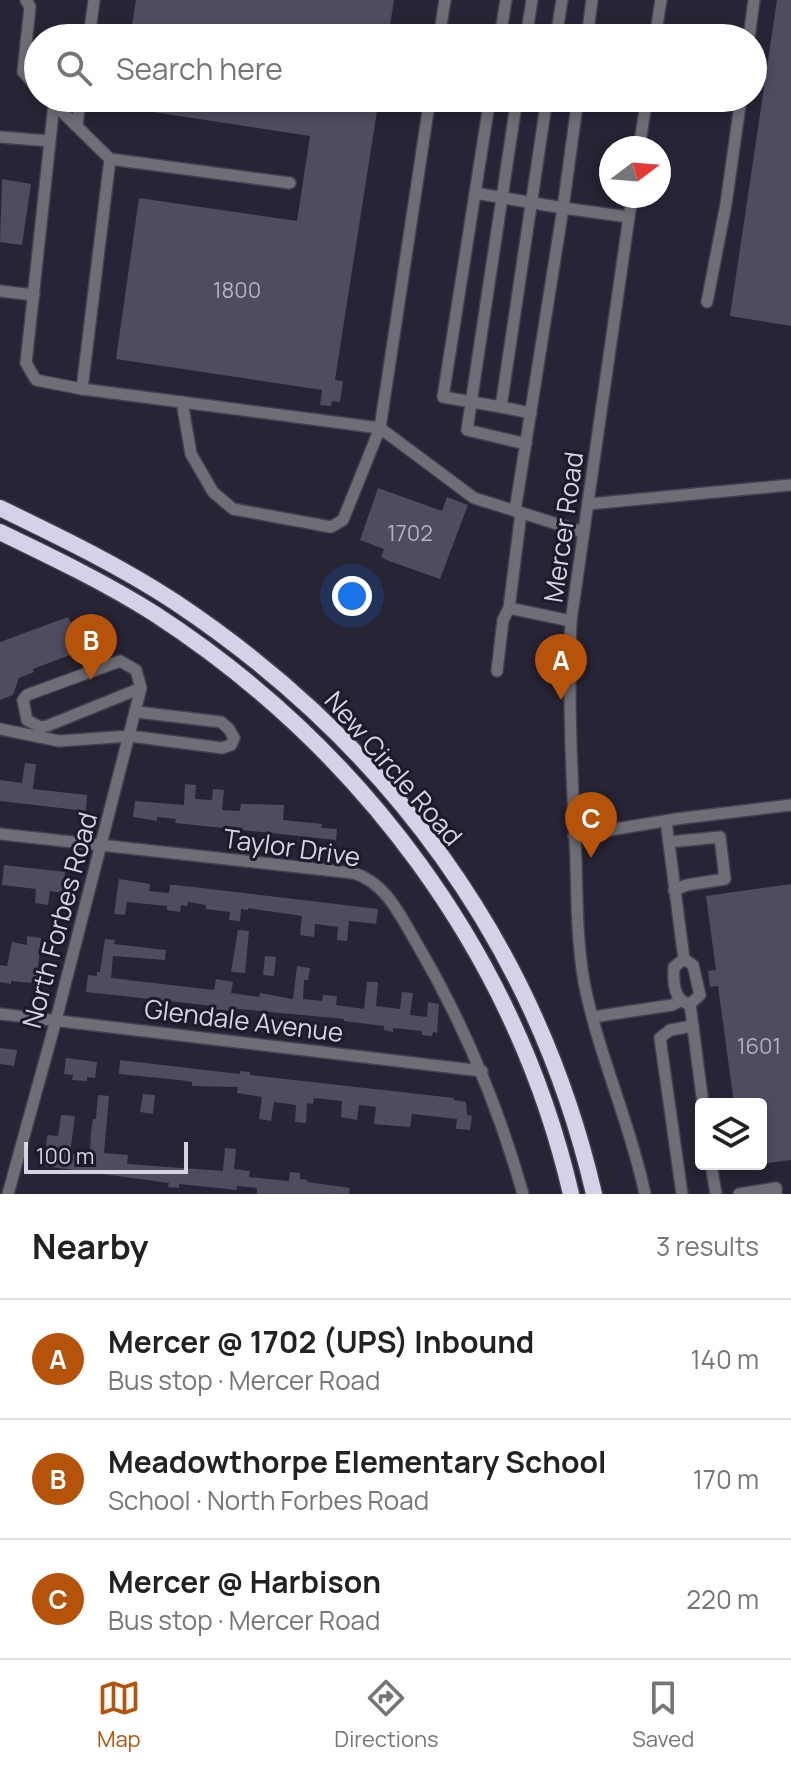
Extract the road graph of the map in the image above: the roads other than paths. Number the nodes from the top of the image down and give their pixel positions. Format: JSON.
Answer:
{"nodes":[{"id":1,"x":26,"y":0,"type":"edge"},
{"id":2,"x":94,"y":0,"type":"edge"},
{"id":3,"x":445,"y":0,"type":"edge"},
{"id":4,"x":506,"y":0,"type":"edge"},
{"id":5,"x":532,"y":0,"type":"edge"},
{"id":6,"x":562,"y":0,"type":"edge"},
{"id":7,"x":592,"y":0,"type":"edge"},
{"id":8,"x":661,"y":0,"type":"edge"},
{"id":9,"x":754,"y":0,"type":"edge"},
{"id":10,"x":28,"y":24,"type":"edge"},
{"id":11,"x":91,"y":24,"type":"edge"},
{"id":12,"x":441,"y":24,"type":"edge"},
{"id":13,"x":502,"y":24,"type":"edge"},
{"id":14,"x":528,"y":24,"type":"edge"},
{"id":15,"x":558,"y":24,"type":"edge"},
{"id":16,"x":589,"y":24,"type":"edge"},
{"id":17,"x":657,"y":24,"type":"edge"},
{"id":18,"x":751,"y":24,"type":"edge"},
{"id":19,"x":51,"y":112,"type":"edge"},
{"id":20,"x":62,"y":112,"type":"edge"},
{"id":21,"x":78,"y":112,"type":"edge"},
{"id":22,"x":428,"y":112,"type":"edge"},
{"id":23,"x":488,"y":112,"type":"edge"},
{"id":24,"x":515,"y":112,"type":"edge"},
{"id":25,"x":545,"y":112,"type":"edge"},
{"id":26,"x":576,"y":112,"type":"edge"},
{"id":27,"x":645,"y":112,"type":"edge"},
{"id":28,"x":739,"y":112,"type":"edge"},
{"id":29,"x":77,"y":126,"type":"junction"},
{"id":30,"x":641,"y":136,"type":"edge"},
{"id":31,"x":0,"y":137,"type":"edge"},
{"id":32,"x":50,"y":141,"type":"junction"},
{"id":33,"x":110,"y":159,"type":"junction"},
{"id":34,"x":290,"y":183,"type":"dead end"},
{"id":35,"x":475,"y":193,"type":"junction"},
{"id":36,"x":501,"y":197,"type":"junction"},
{"id":37,"x":530,"y":204,"type":"junction"},
{"id":38,"x":563,"y":208,"type":"junction"},
{"id":39,"x":630,"y":208,"type":"edge"},
{"id":40,"x":629,"y":217,"type":"junction"},
{"id":41,"x":0,"y":291,"type":"edge"},
{"id":42,"x":34,"y":295,"type":"junction"},
{"id":43,"x":707,"y":302,"type":"dead end"},
{"id":44,"x":82,"y":389,"type":"junction"},
{"id":45,"x":472,"y":401,"type":"junction"},
{"id":46,"x":182,"y":402,"type":"junction"},
{"id":47,"x":501,"y":407,"type":"junction"},
{"id":48,"x":531,"y":413,"type":"junction"},
{"id":49,"x":380,"y":428,"type":"junction"},
{"id":50,"x":526,"y":444,"type":"junction"},
{"id":51,"x":791,"y":485,"type":"edge"},
{"id":52,"x":588,"y":504,"type":"junction"},
{"id":53,"x":0,"y":508,"type":"edge"},
{"id":54,"x":518,"y":512,"type":"junction"},
{"id":55,"x":0,"y":532,"type":"edge"},
{"id":56,"x":583,"y":532,"type":"junction"},
{"id":57,"x":509,"y":608,"type":"junction"},
{"id":58,"x":571,"y":621,"type":"junction"},
{"id":59,"x":497,"y":671,"type":"dead end"},
{"id":60,"x":141,"y":688,"type":"junction"},
{"id":61,"x":137,"y":712,"type":"junction"},
{"id":62,"x":0,"y":729,"type":"edge"},
{"id":63,"x":130,"y":736,"type":"junction"},
{"id":64,"x":791,"y":805,"type":"edge"},
{"id":65,"x":666,"y":821,"type":"junction"},
{"id":66,"x":0,"y":834,"type":"edge"},
{"id":67,"x":574,"y":836,"type":"junction"},
{"id":68,"x":669,"y":842,"type":"junction"},
{"id":69,"x":101,"y":845,"type":"junction"},
{"id":70,"x":674,"y":890,"type":"junction"},
{"id":71,"x":684,"y":959,"type":"junction"},
{"id":72,"x":685,"y":1002,"type":"junction"},
{"id":73,"x":0,"y":1014,"type":"edge"},
{"id":74,"x":593,"y":1017,"type":"junction"},
{"id":75,"x":56,"y":1020,"type":"junction"},
{"id":76,"x":693,"y":1026,"type":"junction"},
{"id":77,"x":482,"y":1071,"type":"junction"},
{"id":78,"x":702,"y":1098,"type":"edge"},
{"id":79,"x":712,"y":1170,"type":"edge"},
{"id":80,"x":8,"y":1194,"type":"edge"},
{"id":81,"x":523,"y":1194,"type":"edge"},
{"id":82,"x":571,"y":1194,"type":"edge"},
{"id":83,"x":594,"y":1194,"type":"edge"},
{"id":84,"x":645,"y":1194,"type":"edge"},
{"id":85,"x":682,"y":1194,"type":"edge"},
{"id":86,"x":716,"y":1194,"type":"edge"},
{"id":87,"x":739,"y":1194,"type":"edge"},
{"id":88,"x":776,"y":1194,"type":"edge"}],
"edges":[{"from":1,"to":10,"type":"street"},
{"from":2,"to":11,"type":"street"},
{"from":3,"to":12,"type":"street"},
{"from":4,"to":13,"type":"street"},
{"from":5,"to":14,"type":"street"},
{"from":6,"to":15,"type":"street"},
{"from":7,"to":16,"type":"street"},
{"from":8,"to":17,"type":"street"},
{"from":9,"to":18,"type":"street"},
{"from":19,"to":32,"type":"street"},
{"from":20,"to":29,"type":"street"},
{"from":21,"to":29,"type":"street"},
{"from":22,"to":49,"type":"street"},
{"from":23,"to":35,"type":"street"},
{"from":24,"to":36,"type":"street"},
{"from":25,"to":37,"type":"street"},
{"from":26,"to":38,"type":"street"},
{"from":27,"to":30,"type":"street"},
{"from":28,"to":43,"type":"street"},
{"from":29,"to":33,"type":"street"},
{"from":31,"to":32,"type":"street"},
{"from":32,"to":42,"type":"street"},
{"from":33,"to":34,"type":"street"},
{"from":33,"to":44,"type":"street"},
{"from":35,"to":36,"type":"street"},
{"from":35,"to":45,"type":"street"},
{"from":36,"to":37,"type":"street"},
{"from":36,"to":45,"type":"street"},
{"from":37,"to":38,"type":"street"},
{"from":37,"to":47,"type":"street"},
{"from":38,"to":40,"type":"street"},
{"from":38,"to":48,"type":"street"},
{"from":39,"to":40,"type":"street","name":"Mercer Road"},
{"from":40,"to":52,"type":"street","name":"Mercer Road"},
{"from":41,"to":42,"type":"street"},
{"from":42,"to":44,"type":"street"},
{"from":44,"to":46,"type":"street"},
{"from":45,"to":47,"type":"street"},
{"from":45,"to":50,"type":"street"},
{"from":46,"to":49,"type":"street"},
{"from":46,"to":49,"type":"street"},
{"from":47,"to":48,"type":"street"},
{"from":48,"to":50,"type":"street"},
{"from":49,"to":54,"type":"street"},
{"from":50,"to":54,"type":"street"},
{"from":51,"to":52,"type":"street"},
{"from":52,"to":56,"type":"street","name":"Mercer Road"},
{"from":53,"to":83,"type":"highway","name":"New Circle Road"},
{"from":54,"to":56,"type":"street"},
{"from":54,"to":57,"type":"street"},
{"from":55,"to":82,"type":"highway","name":"New Circle Road"},
{"from":56,"to":58,"type":"street","name":"Mercer Road"},
{"from":57,"to":58,"type":"street"},
{"from":57,"to":59,"type":"street"},
{"from":58,"to":67,"type":"street","name":"Mercer Road"},
{"from":60,"to":60,"type":"street"},
{"from":60,"to":61,"type":"street","name":"North Forbes Road"},
{"from":61,"to":63,"type":"street","name":"North Forbes Road"},
{"from":61,"to":63,"type":"street"},
{"from":62,"to":63,"type":"street"},
{"from":63,"to":69,"type":"street","name":"North Forbes Road"},
{"from":64,"to":65,"type":"street"},
{"from":65,"to":67,"type":"street"},
{"from":65,"to":68,"type":"street"},
{"from":66,"to":69,"type":"street","name":"Taylor Drive"},
{"from":67,"to":74,"type":"street","name":"Mercer Road"},
{"from":68,"to":70,"type":"street"},
{"from":68,"to":70,"type":"street"},
{"from":69,"to":75,"type":"street","name":"North Forbes Road"},
{"from":69,"to":77,"type":"street","name":"Taylor Drive"},
{"from":70,"to":71,"type":"street"},
{"from":71,"to":72,"type":"street"},
{"from":71,"to":72,"type":"street"},
{"from":72,"to":74,"type":"street"},
{"from":72,"to":76,"type":"street"},
{"from":73,"to":75,"type":"street","name":"Glendale Avenue"},
{"from":74,"to":84,"type":"street","name":"Mercer Road"},
{"from":75,"to":77,"type":"street","name":"Glendale Avenue"},
{"from":75,"to":80,"type":"street","name":"North Forbes Road"},
{"from":76,"to":78,"type":"street"},
{"from":76,"to":85,"type":"street"},
{"from":77,"to":81,"type":"street","name":"Taylor Drive"},
{"from":79,"to":86,"type":"street"},
{"from":87,"to":88,"type":"street"}]}
